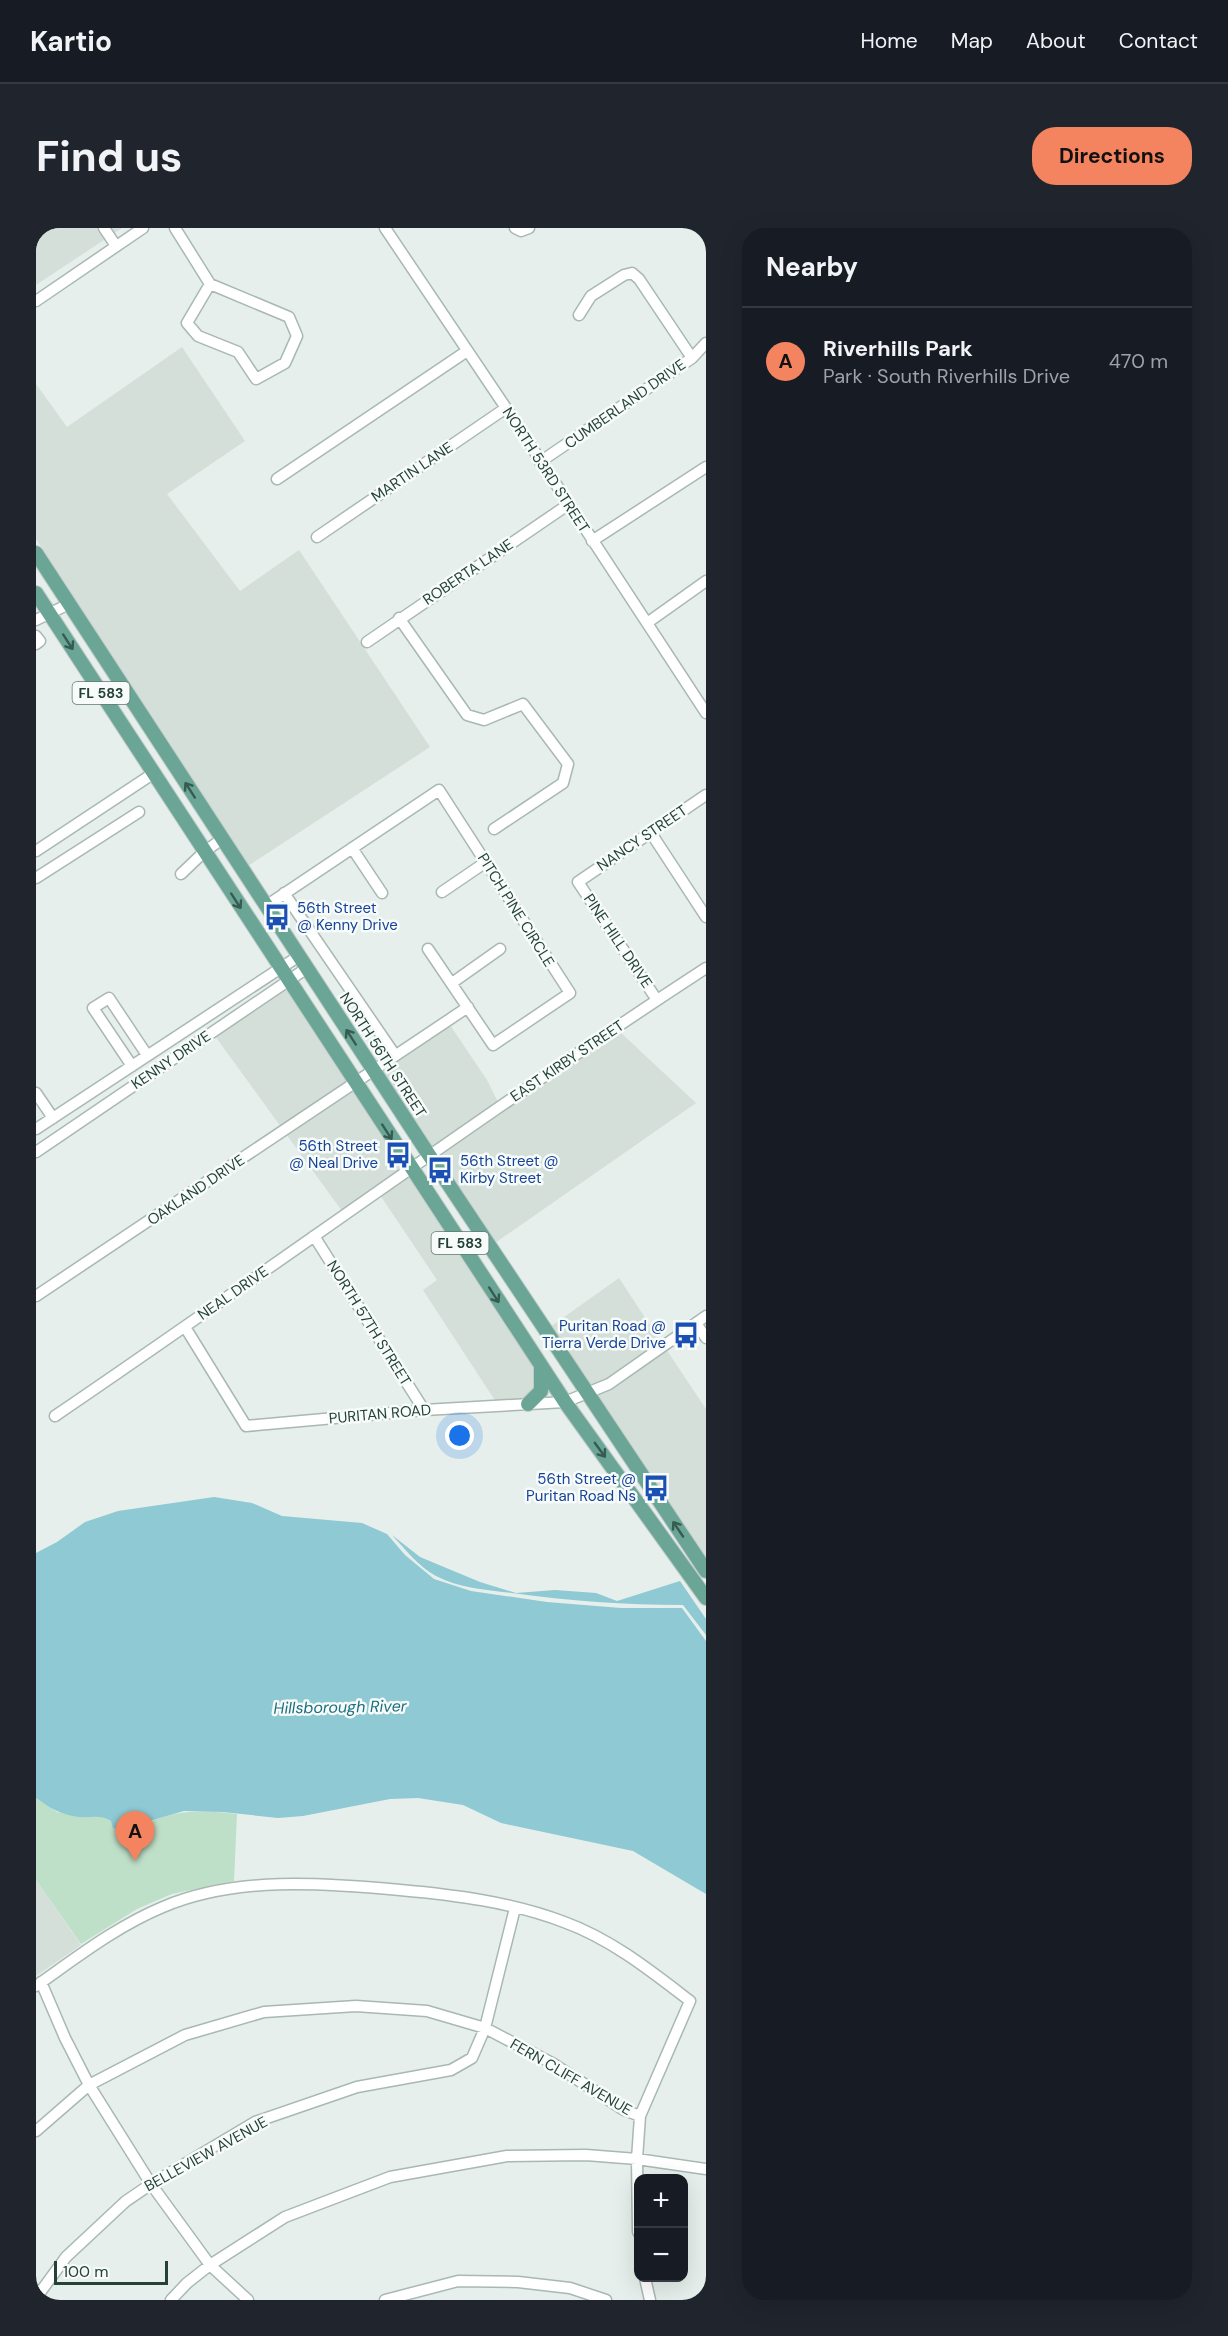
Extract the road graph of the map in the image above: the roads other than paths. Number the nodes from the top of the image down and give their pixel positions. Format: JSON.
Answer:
{"nodes":[{"id":1,"x":104,"y":228,"type":"edge"},
{"id":2,"x":143,"y":228,"type":"edge"},
{"id":3,"x":175,"y":228,"type":"edge"},
{"id":4,"x":385,"y":228,"type":"edge"},
{"id":5,"x":515,"y":228,"type":"edge"},
{"id":6,"x":529,"y":228,"type":"edge"},
{"id":7,"x":116,"y":246,"type":"junction"},
{"id":8,"x":210,"y":284,"type":"junction"},
{"id":9,"x":36,"y":301,"type":"edge"},
{"id":10,"x":579,"y":315,"type":"dead end"},
{"id":11,"x":706,"y":343,"type":"edge"},
{"id":12,"x":467,"y":351,"type":"junction"},
{"id":13,"x":692,"y":358,"type":"junction"},
{"id":14,"x":506,"y":408,"type":"junction"},
{"id":15,"x":540,"y":462,"type":"junction"},
{"id":16,"x":706,"y":467,"type":"edge"},
{"id":17,"x":277,"y":479,"type":"dead end"},
{"id":18,"x":569,"y":504,"type":"junction"},
{"id":19,"x":317,"y":537,"type":"dead end"},
{"id":20,"x":592,"y":542,"type":"junction"},
{"id":21,"x":36,"y":553,"type":"edge"},
{"id":22,"x":706,"y":581,"type":"edge"},
{"id":23,"x":36,"y":593,"type":"edge"},
{"id":24,"x":69,"y":604,"type":"junction"},
{"id":25,"x":49,"y":613,"type":"junction"},
{"id":26,"x":399,"y":618,"type":"junction"},
{"id":27,"x":36,"y":620,"type":"edge"},
{"id":28,"x":648,"y":623,"type":"junction"},
{"id":29,"x":36,"y":636,"type":"edge"},
{"id":30,"x":367,"y":642,"type":"dead end"},
{"id":31,"x":36,"y":644,"type":"edge"},
{"id":32,"x":706,"y":713,"type":"edge"},
{"id":33,"x":154,"y":773,"type":"junction"},
{"id":34,"x":706,"y":795,"type":"edge"},
{"id":35,"x":139,"y":812,"type":"dead end"},
{"id":36,"x":494,"y":829,"type":"dead end"},
{"id":37,"x":651,"y":833,"type":"junction"},
{"id":38,"x":222,"y":839,"type":"junction"},
{"id":39,"x":352,"y":848,"type":"junction"},
{"id":40,"x":36,"y":851,"type":"edge"},
{"id":41,"x":204,"y":852,"type":"junction"},
{"id":42,"x":486,"y":862,"type":"junction"},
{"id":43,"x":181,"y":874,"type":"dead end"},
{"id":44,"x":36,"y":878,"type":"edge"},
{"id":45,"x":578,"y":882,"type":"joint"},
{"id":46,"x":442,"y":892,"type":"dead end"},
{"id":47,"x":284,"y":893,"type":"junction"},
{"id":48,"x":382,"y":893,"type":"dead end"},
{"id":49,"x":266,"y":906,"type":"junction"},
{"id":50,"x":706,"y":917,"type":"edge"},
{"id":51,"x":428,"y":949,"type":"dead end"},
{"id":52,"x":500,"y":949,"type":"dead end"},
{"id":53,"x":299,"y":956,"type":"junction"},
{"id":54,"x":280,"y":968,"type":"junction"},
{"id":55,"x":307,"y":968,"type":"junction"},
{"id":56,"x":704,"y":973,"type":"edge"},
{"id":57,"x":289,"y":980,"type":"junction"},
{"id":58,"x":452,"y":983,"type":"junction"},
{"id":59,"x":657,"y":1000,"type":"junction"},
{"id":60,"x":468,"y":1007,"type":"junction"},
{"id":61,"x":147,"y":1055,"type":"junction"},
{"id":62,"x":395,"y":1055,"type":"junction"},
{"id":63,"x":132,"y":1066,"type":"junction"},
{"id":64,"x":373,"y":1071,"type":"junction"},
{"id":65,"x":355,"y":1083,"type":"junction"},
{"id":66,"x":36,"y":1093,"type":"edge"},
{"id":67,"x":53,"y":1118,"type":"junction"},
{"id":68,"x":36,"y":1129,"type":"edge"},
{"id":69,"x":36,"y":1152,"type":"edge"},
{"id":70,"x":429,"y":1155,"type":"junction"},
{"id":71,"x":410,"y":1168,"type":"junction"},
{"id":72,"x":314,"y":1236,"type":"junction"},
{"id":73,"x":497,"y":1258,"type":"junction"},
{"id":74,"x":478,"y":1270,"type":"junction"},
{"id":75,"x":36,"y":1296,"type":"edge"},
{"id":76,"x":706,"y":1316,"type":"edge"},
{"id":77,"x":696,"y":1323,"type":"junction"},
{"id":78,"x":185,"y":1327,"type":"junction"},
{"id":79,"x":706,"y":1338,"type":"edge"},
{"id":80,"x":541,"y":1366,"type":"junction"},
{"id":81,"x":587,"y":1395,"type":"junction"},
{"id":82,"x":565,"y":1402,"type":"junction"},
{"id":83,"x":528,"y":1404,"type":"junction"},
{"id":84,"x":424,"y":1410,"type":"junction"},
{"id":85,"x":55,"y":1416,"type":"dead end"},
{"id":86,"x":695,"y":1555,"type":"junction"},
{"id":87,"x":682,"y":1564,"type":"junction"},
{"id":88,"x":706,"y":1571,"type":"edge"},
{"id":89,"x":706,"y":1598,"type":"edge"},
{"id":90,"x":515,"y":1908,"type":"junction"},
{"id":91,"x":39,"y":1984,"type":"edge"},
{"id":92,"x":485,"y":2028,"type":"junction"},
{"id":93,"x":89,"y":2085,"type":"junction"},
{"id":94,"x":640,"y":2116,"type":"junction"},
{"id":95,"x":36,"y":2131,"type":"edge"},
{"id":96,"x":637,"y":2159,"type":"junction"},
{"id":97,"x":706,"y":2169,"type":"edge"},
{"id":98,"x":151,"y":2184,"type":"junction"},
{"id":99,"x":639,"y":2228,"type":"edge"},
{"id":100,"x":210,"y":2265,"type":"junction"},
{"id":101,"x":646,"y":2282,"type":"edge"},
{"id":102,"x":36,"y":2298,"type":"edge"},
{"id":103,"x":402,"y":2298,"type":"edge"},
{"id":104,"x":171,"y":2300,"type":"edge"},
{"id":105,"x":248,"y":2300,"type":"edge"},
{"id":106,"x":384,"y":2300,"type":"edge"},
{"id":107,"x":606,"y":2300,"type":"edge"},
{"id":108,"x":650,"y":2300,"type":"edge"}],
"edges":[{"from":1,"to":7,"type":"street"},
{"from":2,"to":7,"type":"street"},
{"from":3,"to":8,"type":"street"},
{"from":4,"to":12,"type":"street","name":"NORTH 53RD STREET"},
{"from":5,"to":6,"type":"street"},
{"from":7,"to":9,"type":"street"},
{"from":8,"to":8,"type":"street"},
{"from":10,"to":13,"type":"street"},
{"from":11,"to":13,"type":"street","name":"CUMBERLAND DRIVE"},
{"from":12,"to":14,"type":"street","name":"NORTH 53RD STREET"},
{"from":12,"to":17,"type":"street"},
{"from":13,"to":15,"type":"street","name":"CUMBERLAND DRIVE"},
{"from":14,"to":15,"type":"street","name":"NORTH 53RD STREET"},
{"from":14,"to":19,"type":"street","name":"MARTIN LANE"},
{"from":15,"to":18,"type":"street","name":"NORTH 53RD STREET"},
{"from":16,"to":20,"type":"street"},
{"from":18,"to":20,"type":"street","name":"NORTH 53RD STREET"},
{"from":18,"to":26,"type":"street","name":"ROBERTA LANE"},
{"from":20,"to":28,"type":"street","name":"NORTH 53RD STREET"},
{"from":21,"to":24,"type":"main road","name":"NORTH 56TH STREET","number":"FL 583"},
{"from":22,"to":28,"type":"street"},
{"from":23,"to":25,"type":"main road","number":"FL 583"},
{"from":24,"to":25,"type":"street"},
{"from":38,"to":24,"type":"main road","name":"NORTH 56TH STREET","number":"FL 583","one_way":true},
{"from":25,"to":27,"type":"street"},
{"from":25,"to":33,"type":"main road","number":"FL 583","one_way":true},
{"from":26,"to":30,"type":"street","name":"ROBERTA LANE"},
{"from":26,"to":36,"type":"street"},
{"from":28,"to":32,"type":"street","name":"NORTH 53RD STREET"},
{"from":29,"to":31,"type":"street"},
{"from":33,"to":40,"type":"street"},
{"from":33,"to":41,"type":"main road","number":"FL 583"},
{"from":34,"to":37,"type":"street","name":"NANCY STREET"},
{"from":35,"to":44,"type":"street"},
{"from":37,"to":45,"type":"street","name":"NANCY STREET"},
{"from":37,"to":50,"type":"street"},
{"from":38,"to":41,"type":"street"},
{"from":38,"to":49,"type":"main road","name":"NORTH 56TH STREET","number":"FL 583"},
{"from":39,"to":42,"type":"street","name":"PITCH PINE CIRCLE"},
{"from":39,"to":47,"type":"street","name":"PITCH PINE CIRCLE"},
{"from":39,"to":48,"type":"street"},
{"from":41,"to":43,"type":"street"},
{"from":41,"to":54,"type":"main road","number":"FL 583","one_way":true},
{"from":42,"to":46,"type":"street"},
{"from":42,"to":60,"type":"street","name":"PITCH PINE CIRCLE"},
{"from":45,"to":59,"type":"street","name":"PINE HILL DRIVE"},
{"from":47,"to":49,"type":"street","name":"PITCH PINE CIRCLE"},
{"from":47,"to":62,"type":"street"},
{"from":49,"to":53,"type":"main road","name":"NORTH 56TH STREET","number":"FL 583"},
{"from":51,"to":58,"type":"street"},
{"from":52,"to":58,"type":"street"},
{"from":53,"to":54,"type":"street"},
{"from":53,"to":55,"type":"main road","name":"NORTH 56TH STREET","number":"FL 583"},
{"from":54,"to":57,"type":"main road","number":"FL 583"},
{"from":54,"to":61,"type":"street"},
{"from":55,"to":57,"type":"street","name":"KENNY DRIVE"},
{"from":64,"to":55,"type":"main road","name":"NORTH 56TH STREET","number":"FL 583","one_way":true},
{"from":56,"to":59,"type":"street","name":"EAST KIRBY STREET"},
{"from":57,"to":65,"type":"main road","number":"FL 583"},
{"from":57,"to":69,"type":"street","name":"KENNY DRIVE"},
{"from":58,"to":60,"type":"street"},
{"from":59,"to":70,"type":"street","name":"EAST KIRBY STREET"},
{"from":60,"to":62,"type":"street"},
{"from":61,"to":63,"type":"street"},
{"from":61,"to":63,"type":"street"},
{"from":62,"to":64,"type":"street"},
{"from":63,"to":67,"type":"street"},
{"from":64,"to":65,"type":"street","name":"OAKLAND DRIVE"},
{"from":64,"to":70,"type":"main road","name":"NORTH 56TH STREET","number":"FL 583"},
{"from":65,"to":71,"type":"main road","number":"FL 583","one_way":true},
{"from":65,"to":75,"type":"street","name":"OAKLAND DRIVE"},
{"from":66,"to":67,"type":"street"},
{"from":67,"to":68,"type":"street"},
{"from":70,"to":71,"type":"street","name":"EAST KIRBY STREET"},
{"from":70,"to":73,"type":"main road","name":"NORTH 56TH STREET","number":"FL 583"},
{"from":71,"to":72,"type":"street","name":"NEAL DRIVE"},
{"from":71,"to":74,"type":"main road","number":"FL 583"},
{"from":72,"to":78,"type":"street","name":"NEAL DRIVE"},
{"from":72,"to":84,"type":"street","name":"NORTH 57TH STREET"},
{"from":73,"to":74,"type":"main road"},
{"from":73,"to":81,"type":"main road","name":"NORTH 56TH STREET","number":"FL 583"},
{"from":74,"to":80,"type":"main road","number":"FL 583","one_way":true},
{"from":76,"to":77,"type":"street","name":"PURITAN ROAD"},
{"from":77,"to":79,"type":"street"},
{"from":77,"to":81,"type":"street","name":"PURITAN ROAD"},
{"from":78,"to":84,"type":"street","name":"PURITAN ROAD"},
{"from":78,"to":85,"type":"street","name":"NEAL DRIVE"},
{"from":80,"to":82,"type":"main road","number":"FL 583"},
{"from":80,"to":83,"type":"main road"},
{"from":81,"to":82,"type":"street","name":"PURITAN ROAD"},
{"from":86,"to":81,"type":"main road","name":"NORTH 56TH STREET","number":"FL 583","one_way":true},
{"from":82,"to":83,"type":"street","name":"PURITAN ROAD"},
{"from":82,"to":87,"type":"main road","number":"FL 583","one_way":true},
{"from":83,"to":84,"type":"street","name":"PURITAN ROAD"},
{"from":86,"to":87,"type":"main road"},
{"from":86,"to":88,"type":"main road","name":"NORTH 56TH STREET","number":"FL 583"},
{"from":87,"to":89,"type":"main road","number":"FL 583"},
{"from":90,"to":91,"type":"street"},
{"from":90,"to":92,"type":"street","name":"BELLEVIEW AVENUE"},
{"from":90,"to":94,"type":"street"},
{"from":91,"to":93,"type":"street"},
{"from":92,"to":93,"type":"street","name":"FERN CLIFF AVENUE"},
{"from":92,"to":94,"type":"street","name":"FERN CLIFF AVENUE"},
{"from":92,"to":98,"type":"street","name":"BELLEVIEW AVENUE"},
{"from":93,"to":95,"type":"street","name":"FERN CLIFF AVENUE"},
{"from":93,"to":98,"type":"street"},
{"from":94,"to":96,"type":"street"},
{"from":96,"to":97,"type":"street"},
{"from":96,"to":99,"type":"street"},
{"from":96,"to":100,"type":"street"},
{"from":98,"to":100,"type":"street"},
{"from":98,"to":102,"type":"street","name":"BELLEVIEW AVENUE"},
{"from":100,"to":104,"type":"street"},
{"from":100,"to":105,"type":"street"},
{"from":101,"to":108,"type":"street"},
{"from":103,"to":106,"type":"street"},
{"from":103,"to":107,"type":"street"}]}
